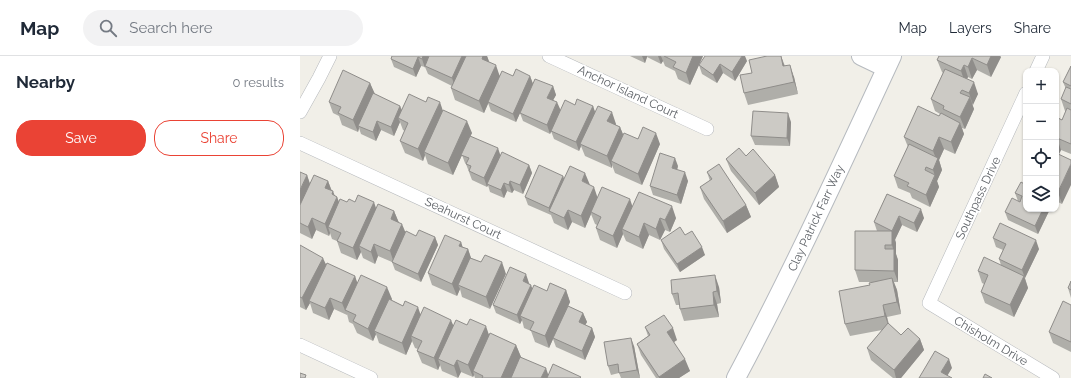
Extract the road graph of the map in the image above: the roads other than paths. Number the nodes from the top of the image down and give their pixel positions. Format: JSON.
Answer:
{"nodes":[{"id":1,"x":330,"y":56,"type":"edge"},
{"id":2,"x":549,"y":56,"type":"edge"},
{"id":3,"x":860,"y":56,"type":"edge"},
{"id":4,"x":1043,"y":56,"type":"edge"},
{"id":5,"x":889,"y":62,"type":"edge"},
{"id":6,"x":1037,"y":68,"type":"edge"},
{"id":7,"x":1023,"y":99,"type":"edge"},
{"id":8,"x":300,"y":112,"type":"edge"},
{"id":9,"x":707,"y":129,"type":"dead end"},
{"id":10,"x":300,"y":143,"type":"edge"},
{"id":11,"x":626,"y":293,"type":"dead end"},
{"id":12,"x":929,"y":303,"type":"joint"},
{"id":13,"x":300,"y":345,"type":"edge"},
{"id":14,"x":372,"y":378,"type":"edge"},
{"id":15,"x":736,"y":378,"type":"edge"},
{"id":16,"x":1053,"y":378,"type":"edge"}],
"edges":[{"from":1,"to":8,"type":"street"},
{"from":2,"to":9,"type":"street","name":"Anchor Island Court"},
{"from":3,"to":5,"type":"street"},
{"from":4,"to":6,"type":"street"},
{"from":5,"to":15,"type":"street","name":"Clay Patrick Farr Way"},
{"from":7,"to":12,"type":"street","name":"Southpass Drive"},
{"from":10,"to":11,"type":"street","name":"Seahurst Court"},
{"from":12,"to":16,"type":"street","name":"Chisholm Drive"},
{"from":13,"to":14,"type":"street"}]}
